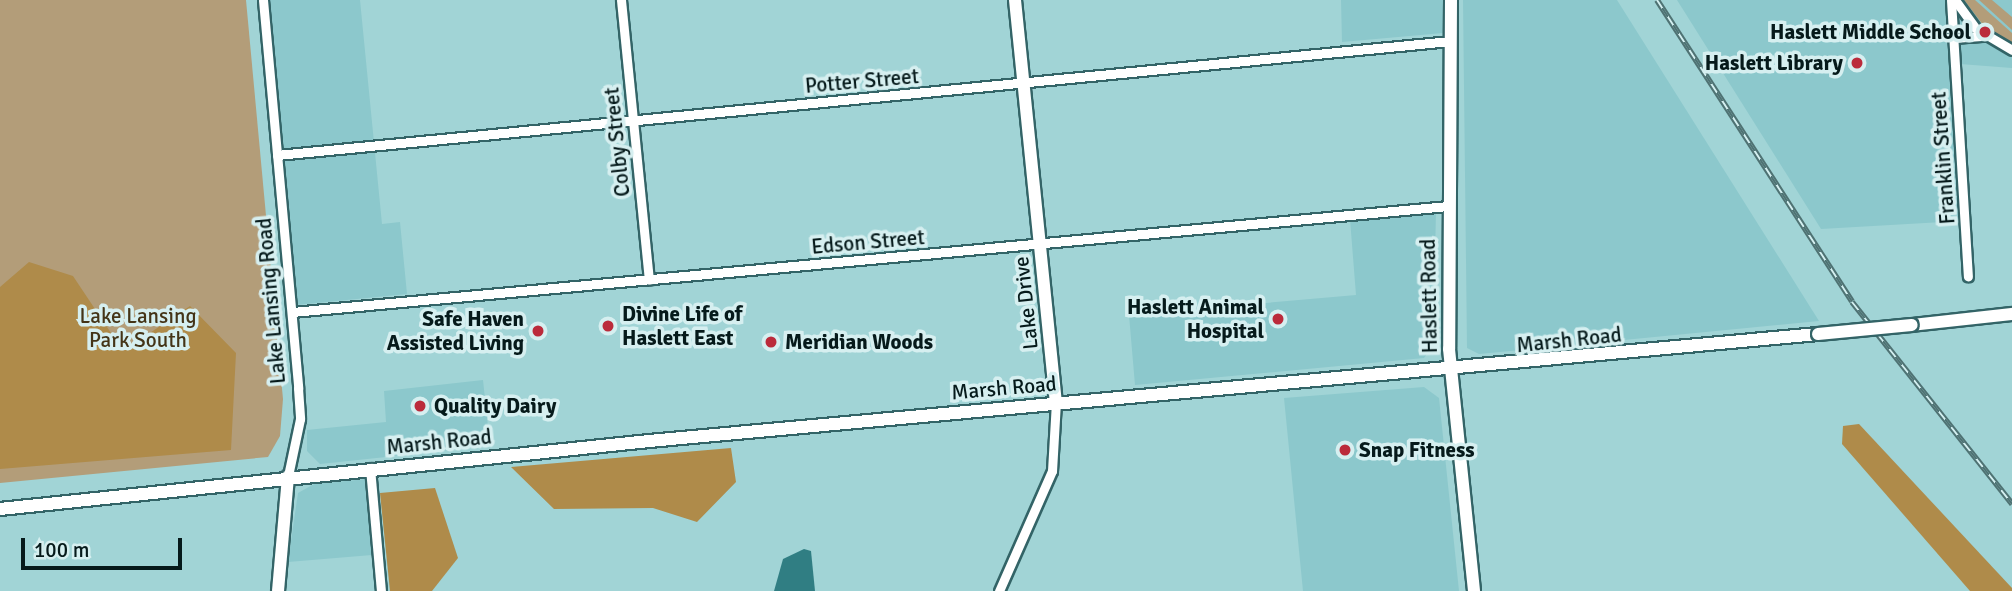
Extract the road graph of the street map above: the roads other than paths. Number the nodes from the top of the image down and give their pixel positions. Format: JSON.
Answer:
{"nodes":[{"id":1,"x":621,"y":0,"type":"edge"},
{"id":2,"x":1014,"y":0,"type":"edge"},
{"id":3,"x":1451,"y":0,"type":"edge"},
{"id":4,"x":1953,"y":0,"type":"edge"},
{"id":5,"x":263,"y":3,"type":"edge"},
{"id":6,"x":1985,"y":36,"type":"junction"},
{"id":7,"x":1953,"y":38,"type":"junction"},
{"id":8,"x":1450,"y":41,"type":"junction"},
{"id":9,"x":2012,"y":50,"type":"edge"},
{"id":10,"x":1021,"y":84,"type":"junction"},
{"id":11,"x":633,"y":120,"type":"junction"},
{"id":12,"x":277,"y":155,"type":"junction"},
{"id":13,"x":1447,"y":205,"type":"junction"},
{"id":14,"x":1038,"y":243,"type":"junction"},
{"id":15,"x":1968,"y":276,"type":"dead end"},
{"id":16,"x":649,"y":280,"type":"junction"},
{"id":17,"x":292,"y":312,"type":"junction"},
{"id":18,"x":2012,"y":314,"type":"edge"},
{"id":19,"x":1450,"y":370,"type":"junction"},
{"id":20,"x":1056,"y":402,"type":"junction"},
{"id":21,"x":370,"y":468,"type":"junction"},
{"id":22,"x":288,"y":476,"type":"junction"},
{"id":23,"x":0,"y":509,"type":"edge"},
{"id":24,"x":278,"y":591,"type":"edge"},
{"id":25,"x":380,"y":591,"type":"edge"},
{"id":26,"x":999,"y":591,"type":"edge"},
{"id":27,"x":1474,"y":591,"type":"edge"}],
"edges":[{"from":1,"to":11,"type":"street","name":"Colby Street"},
{"from":2,"to":10,"type":"main road","name":"Lake Drive"},
{"from":3,"to":8,"type":"main road","name":"Haslett Road"},
{"from":4,"to":6,"type":"street","name":"Franklin Street"},
{"from":4,"to":7,"type":"street","name":"Franklin Street"},
{"from":5,"to":12,"type":"street","name":"Lake Lansing Road"},
{"from":6,"to":7,"type":"street"},
{"from":6,"to":9,"type":"street","name":"Franklin Street"},
{"from":7,"to":15,"type":"street","name":"Franklin Street"},
{"from":8,"to":10,"type":"street","name":"Potter Street"},
{"from":8,"to":13,"type":"main road","name":"Haslett Road"},
{"from":10,"to":11,"type":"street","name":"Potter Street"},
{"from":10,"to":14,"type":"main road","name":"Lake Drive"},
{"from":11,"to":12,"type":"street","name":"Potter Street"},
{"from":11,"to":16,"type":"street","name":"Colby Street"},
{"from":12,"to":17,"type":"street","name":"Lake Lansing Road"},
{"from":13,"to":14,"type":"street","name":"Edson Street"},
{"from":13,"to":19,"type":"main road","name":"Haslett Road"},
{"from":14,"to":16,"type":"street","name":"Edson Street"},
{"from":14,"to":20,"type":"main road","name":"Lake Drive"},
{"from":16,"to":17,"type":"street","name":"Edson Street"},
{"from":17,"to":22,"type":"street","name":"Lake Lansing Road"},
{"from":18,"to":19,"type":"main road","name":"Marsh Road","bridge":true},
{"from":19,"to":20,"type":"main road","name":"Marsh Road"},
{"from":19,"to":27,"type":"main road","name":"Haslett Road"},
{"from":20,"to":21,"type":"main road","name":"Marsh Road"},
{"from":20,"to":26,"type":"street","name":"Lake Drive"},
{"from":21,"to":22,"type":"main road","name":"Marsh Road"},
{"from":21,"to":25,"type":"street"},
{"from":22,"to":23,"type":"main road","name":"Marsh Road"},
{"from":22,"to":24,"type":"main road","name":"Lake Lansing Road"}]}
